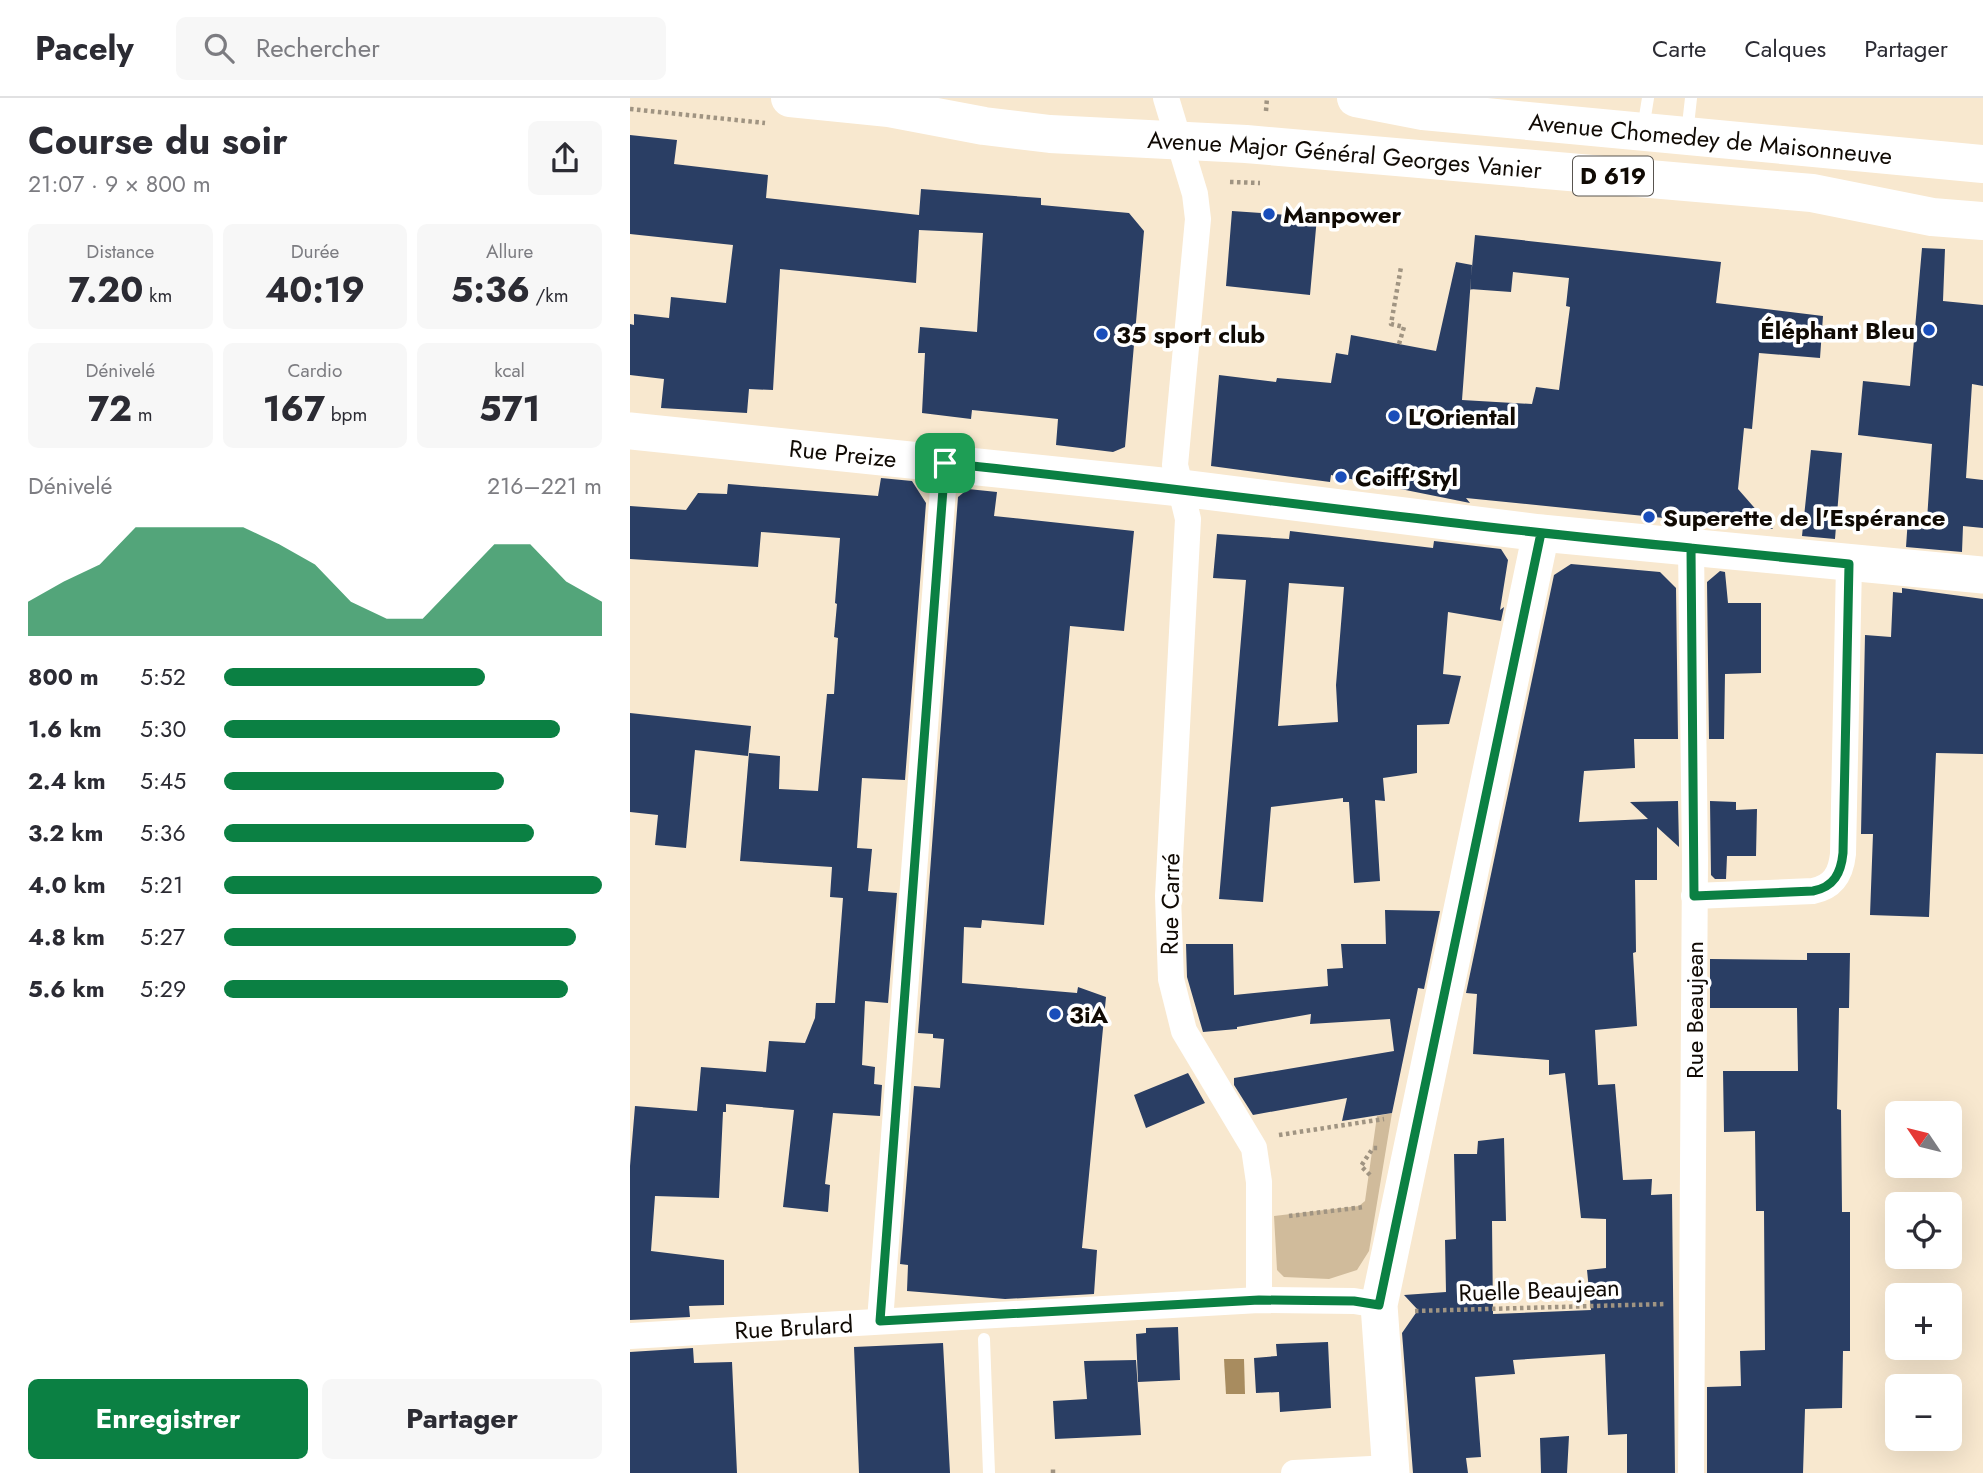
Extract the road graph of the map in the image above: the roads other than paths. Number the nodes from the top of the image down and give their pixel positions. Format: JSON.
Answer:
{"nodes":[{"id":1,"x":790,"y":98,"type":"edge"},
{"id":2,"x":1166,"y":98,"type":"edge"},
{"id":3,"x":1356,"y":98,"type":"edge"},
{"id":4,"x":1691,"y":98,"type":"edge"},
{"id":5,"x":1425,"y":105,"type":"edge"},
{"id":6,"x":1645,"y":115,"type":"edge"},
{"id":7,"x":1686,"y":137,"type":"junction"},
{"id":8,"x":1181,"y":143,"type":"junction"},
{"id":9,"x":1983,"y":164,"type":"edge"},
{"id":10,"x":1983,"y":221,"type":"edge"},
{"id":11,"x":630,"y":431,"type":"edge"},
{"id":12,"x":945,"y":463,"type":"junction"},
{"id":13,"x":1181,"y":488,"type":"junction"},
{"id":14,"x":1541,"y":533,"type":"junction"},
{"id":15,"x":1691,"y":548,"type":"junction"},
{"id":16,"x":1849,"y":564,"type":"junction"},
{"id":17,"x":1983,"y":575,"type":"edge"},
{"id":18,"x":1694,"y":896,"type":"junction"},
{"id":19,"x":1259,"y":1300,"type":"junction"},
{"id":20,"x":1396,"y":1308,"type":"junction"},
{"id":21,"x":880,"y":1321,"type":"junction"},
{"id":22,"x":630,"y":1336,"type":"edge"},
{"id":23,"x":985,"y":1339,"type":"dead end"},
{"id":24,"x":1391,"y":1471,"type":"edge"},
{"id":25,"x":989,"y":1473,"type":"edge"},
{"id":26,"x":1294,"y":1473,"type":"edge"},
{"id":27,"x":1691,"y":1473,"type":"edge"}],
"edges":[{"from":1,"to":8,"type":"main road","name":"Avenue Major Général Georges Vanier","number":"D 619"},
{"from":2,"to":8,"type":"street","name":"Rue Carré"},
{"from":3,"to":5,"type":"main road","name":"Avenue Chomedey de Maisonneuve","number":"D 619"},
{"from":4,"to":7,"type":"lane"},
{"from":5,"to":6,"type":"main road","name":"Avenue Chomedey de Maisonneuve","number":"D 619"},
{"from":6,"to":7,"type":"main road","name":"Avenue Chomedey de Maisonneuve","number":"D 619"},
{"from":7,"to":9,"type":"main road","name":"Avenue Chomedey de Maisonneuve","number":"D 619"},
{"from":8,"to":10,"type":"main road","name":"Avenue Major Général Georges Vanier","number":"D 619"},
{"from":8,"to":13,"type":"street","name":"Rue Carré"},
{"from":11,"to":12,"type":"street","name":"Rue Preize"},
{"from":12,"to":13,"type":"street","name":"Rue Preize"},
{"from":12,"to":21,"type":"street"},
{"from":13,"to":14,"type":"street","name":"Rue Preize"},
{"from":13,"to":19,"type":"street","name":"Rue Carré"},
{"from":14,"to":15,"type":"street","name":"Rue Preize"},
{"from":14,"to":20,"type":"street"},
{"from":15,"to":16,"type":"street","name":"Rue Preize"},
{"from":15,"to":18,"type":"street","name":"Rue Beaujean"},
{"from":16,"to":17,"type":"street","name":"Rue Preize"},
{"from":16,"to":18,"type":"street"},
{"from":18,"to":27,"type":"street","name":"Rue Beaujean"},
{"from":19,"to":20,"type":"street","name":"Rue Brulard"},
{"from":19,"to":21,"type":"street","name":"Rue Brulard"},
{"from":20,"to":24,"type":"street"},
{"from":21,"to":22,"type":"street","name":"Rue Brulard"},
{"from":23,"to":25,"type":"lane"},
{"from":24,"to":26,"type":"street"}]}
